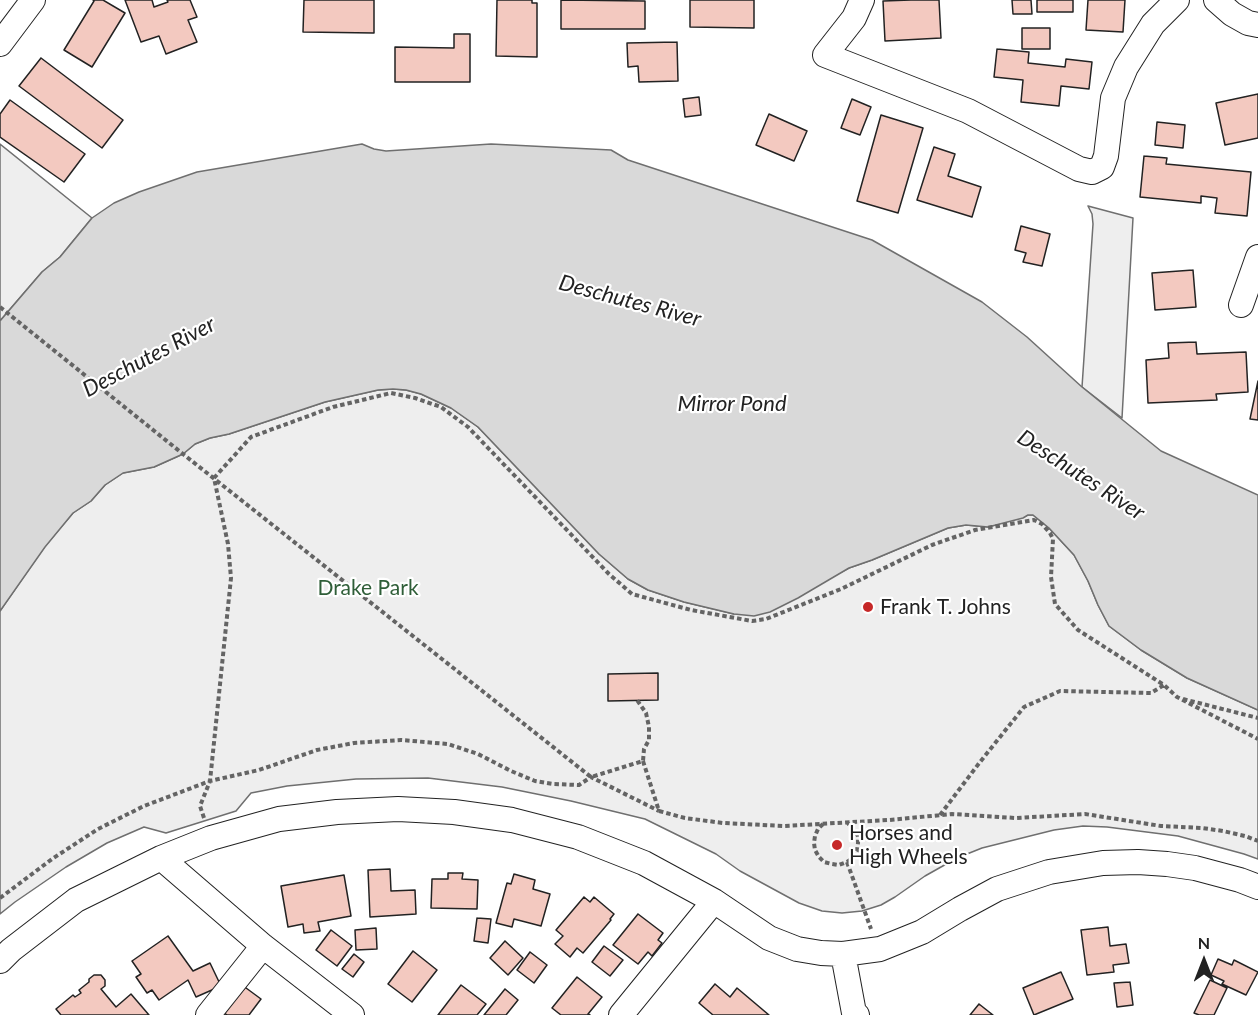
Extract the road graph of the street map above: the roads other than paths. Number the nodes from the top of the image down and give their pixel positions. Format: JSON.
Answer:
{"nodes":[{"id":1,"x":33,"y":0,"type":"edge"},
{"id":2,"x":862,"y":0,"type":"edge"},
{"id":3,"x":1177,"y":0,"type":"edge"},
{"id":4,"x":1216,"y":0,"type":"edge"},
{"id":5,"x":1258,"y":25,"type":"edge"},
{"id":6,"x":0,"y":44,"type":"edge"},
{"id":7,"x":1258,"y":257,"type":"edge"},
{"id":8,"x":1241,"y":305,"type":"dead end"},
{"id":9,"x":161,"y":858,"type":"junction"},
{"id":10,"x":1258,"y":887,"type":"edge"},
{"id":11,"x":714,"y":901,"type":"junction"},
{"id":12,"x":263,"y":946,"type":"junction"},
{"id":13,"x":843,"y":954,"type":"junction"},
{"id":14,"x":0,"y":961,"type":"edge"},
{"id":15,"x":854,"y":1014,"type":"edge"},
{"id":16,"x":208,"y":1015,"type":"edge"},
{"id":17,"x":352,"y":1015,"type":"edge"},
{"id":18,"x":621,"y":1015,"type":"edge"}],
"edges":[{"from":1,"to":6,"type":"street"},
{"from":2,"to":3,"type":"street"},
{"from":4,"to":5,"type":"street"},
{"from":7,"to":8,"type":"street"},
{"from":9,"to":11,"type":"street"},
{"from":9,"to":12,"type":"street"},
{"from":9,"to":14,"type":"street"},
{"from":10,"to":13,"type":"street"},
{"from":11,"to":13,"type":"street"},
{"from":11,"to":18,"type":"street"},
{"from":12,"to":16,"type":"street"},
{"from":12,"to":17,"type":"street"},
{"from":13,"to":15,"type":"street"}]}
